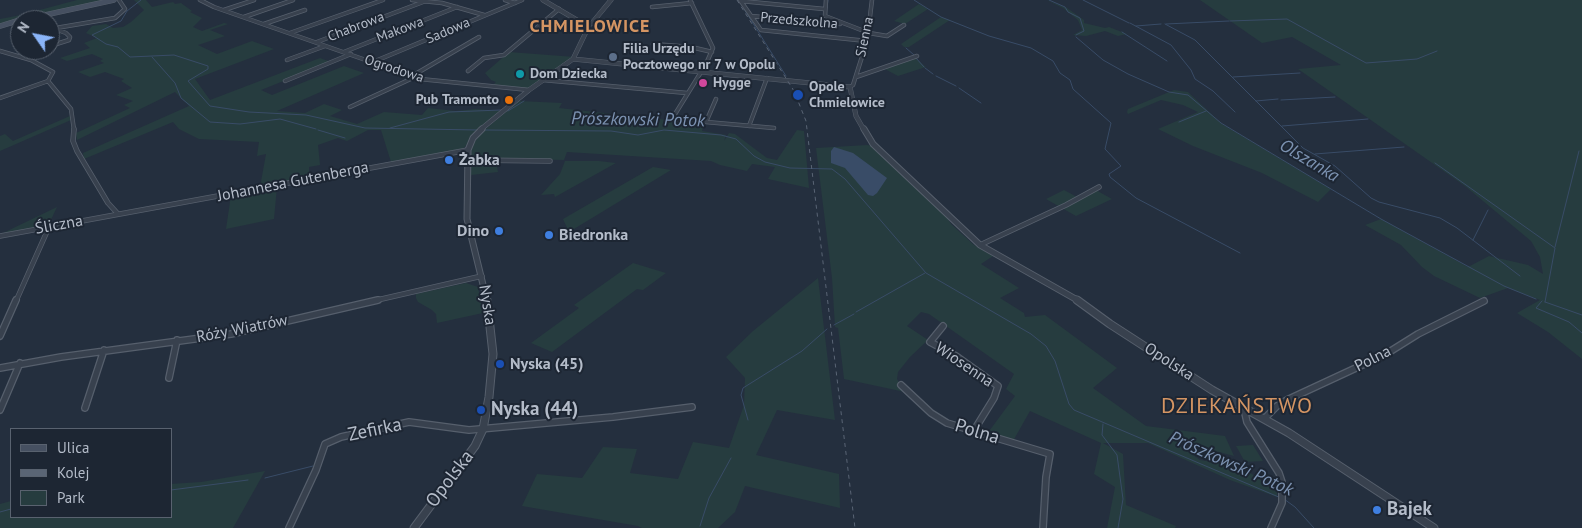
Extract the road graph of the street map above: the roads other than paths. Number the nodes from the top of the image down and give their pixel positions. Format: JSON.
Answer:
{"nodes":[{"id":1,"x":114,"y":0,"type":"edge"},
{"id":2,"x":119,"y":0,"type":"edge"},
{"id":3,"x":210,"y":0,"type":"edge"},
{"id":4,"x":254,"y":0,"type":"edge"},
{"id":5,"x":293,"y":0,"type":"edge"},
{"id":6,"x":383,"y":0,"type":"edge"},
{"id":7,"x":412,"y":0,"type":"edge"},
{"id":8,"x":504,"y":0,"type":"edge"},
{"id":9,"x":522,"y":0,"type":"edge"},
{"id":10,"x":543,"y":0,"type":"edge"},
{"id":11,"x":611,"y":0,"type":"edge"},
{"id":12,"x":826,"y":0,"type":"edge"},
{"id":13,"x":872,"y":0,"type":"edge"},
{"id":14,"x":202,"y":1,"type":"edge"},
{"id":15,"x":741,"y":1,"type":"edge"},
{"id":16,"x":423,"y":2,"type":"junction"},
{"id":17,"x":691,"y":2,"type":"edge"},
{"id":18,"x":515,"y":3,"type":"junction"},
{"id":19,"x":457,"y":7,"type":"junction"},
{"id":20,"x":652,"y":7,"type":"dead end"},
{"id":21,"x":558,"y":9,"type":"junction"},
{"id":22,"x":824,"y":9,"type":"junction"},
{"id":23,"x":222,"y":10,"type":"junction"},
{"id":24,"x":305,"y":10,"type":"dead end"},
{"id":25,"x":60,"y":12,"type":"edge"},
{"id":26,"x":485,"y":15,"type":"junction"},
{"id":27,"x":751,"y":16,"type":"junction"},
{"id":28,"x":242,"y":17,"type":"junction"},
{"id":29,"x":264,"y":24,"type":"junction"},
{"id":30,"x":904,"y":24,"type":"dead end"},
{"id":31,"x":846,"y":25,"type":"junction"},
{"id":32,"x":587,"y":26,"type":"junction"},
{"id":33,"x":60,"y":27,"type":"edge"},
{"id":34,"x":60,"y":30,"type":"edge"},
{"id":35,"x":290,"y":33,"type":"junction"},
{"id":36,"x":869,"y":33,"type":"junction"},
{"id":37,"x":479,"y":37,"type":"dead end"},
{"id":38,"x":867,"y":41,"type":"junction"},
{"id":39,"x":60,"y":42,"type":"edge"},
{"id":40,"x":316,"y":42,"type":"junction"},
{"id":41,"x":653,"y":44,"type":"dead end"},
{"id":42,"x":326,"y":46,"type":"junction"},
{"id":43,"x":344,"y":52,"type":"junction"},
{"id":44,"x":712,"y":52,"type":"junction"},
{"id":45,"x":351,"y":54,"type":"junction"},
{"id":46,"x":917,"y":56,"type":"dead end"},
{"id":47,"x":573,"y":59,"type":"junction"},
{"id":48,"x":26,"y":60,"type":"edge"},
{"id":49,"x":287,"y":60,"type":"dead end"},
{"id":50,"x":373,"y":62,"type":"junction"},
{"id":51,"x":468,"y":71,"type":"dead end"},
{"id":52,"x":700,"y":71,"type":"junction"},
{"id":53,"x":414,"y":77,"type":"junction"},
{"id":54,"x":856,"y":77,"type":"junction"},
{"id":55,"x":767,"y":78,"type":"junction"},
{"id":56,"x":543,"y":80,"type":"junction"},
{"id":57,"x":48,"y":81,"type":"junction"},
{"id":58,"x":285,"y":81,"type":"dead end"},
{"id":59,"x":850,"y":87,"type":"junction"},
{"id":60,"x":529,"y":90,"type":"junction"},
{"id":61,"x":687,"y":93,"type":"junction"},
{"id":62,"x":0,"y":98,"type":"edge"},
{"id":63,"x":716,"y":99,"type":"dead end"},
{"id":64,"x":350,"y":107,"type":"dead end"},
{"id":65,"x":706,"y":122,"type":"junction"},
{"id":66,"x":749,"y":126,"type":"junction"},
{"id":67,"x":774,"y":128,"type":"dead end"},
{"id":68,"x":468,"y":150,"type":"junction"},
{"id":69,"x":467,"y":160,"type":"junction"},
{"id":70,"x":550,"y":161,"type":"dead end"},
{"id":71,"x":1099,"y":187,"type":"dead end"},
{"id":72,"x":118,"y":214,"type":"junction"},
{"id":73,"x":48,"y":227,"type":"junction"},
{"id":74,"x":0,"y":236,"type":"edge"},
{"id":75,"x":980,"y":245,"type":"junction"},
{"id":76,"x":482,"y":276,"type":"junction"},
{"id":77,"x":1484,"y":301,"type":"dead end"},
{"id":78,"x":943,"y":326,"type":"dead end"},
{"id":79,"x":0,"y":336,"type":"edge"},
{"id":80,"x":177,"y":340,"type":"junction"},
{"id":81,"x":104,"y":350,"type":"junction"},
{"id":82,"x":20,"y":364,"type":"junction"},
{"id":83,"x":0,"y":368,"type":"edge"},
{"id":84,"x":169,"y":378,"type":"dead end"},
{"id":85,"x":901,"y":385,"type":"dead end"},
{"id":86,"x":692,"y":407,"type":"dead end"},
{"id":87,"x":85,"y":408,"type":"dead end"},
{"id":88,"x":1244,"y":409,"type":"junction"},
{"id":89,"x":0,"y":410,"type":"edge"},
{"id":90,"x":1264,"y":419,"type":"junction"},
{"id":91,"x":483,"y":429,"type":"junction"},
{"id":92,"x":973,"y":432,"type":"junction"},
{"id":93,"x":289,"y":528,"type":"edge"},
{"id":94,"x":414,"y":528,"type":"edge"},
{"id":95,"x":1043,"y":528,"type":"edge"},
{"id":96,"x":1271,"y":528,"type":"edge"},
{"id":97,"x":1434,"y":528,"type":"edge"}],
"edges":[{"from":1,"to":25,"type":"main road"},
{"from":2,"to":33,"type":"street"},
{"from":3,"to":14,"type":"street"},
{"from":4,"to":23,"type":"street"},
{"from":5,"to":28,"type":"street"},
{"from":6,"to":35,"type":"street"},
{"from":7,"to":16,"type":"street"},
{"from":8,"to":18,"type":"street"},
{"from":9,"to":18,"type":"street","name":"Sadowa"},
{"from":10,"to":21,"type":"street"},
{"from":11,"to":32,"type":"street"},
{"from":12,"to":22,"type":"street"},
{"from":13,"to":36,"type":"street","name":"Sienna"},
{"from":14,"to":23,"type":"street","name":"Ogrodowa"},
{"from":15,"to":22,"type":"street"},
{"from":15,"to":27,"type":"street"},
{"from":16,"to":19,"type":"street"},
{"from":16,"to":40,"type":"street","name":"Chabrowa"},
{"from":17,"to":20,"type":"street"},
{"from":17,"to":44,"type":"street"},
{"from":18,"to":26,"type":"street","name":"Sadowa"},
{"from":19,"to":26,"type":"street"},
{"from":19,"to":43,"type":"street","name":"Makowa"},
{"from":21,"to":32,"type":"street"},
{"from":21,"to":51,"type":"street"},
{"from":22,"to":31,"type":"street"},
{"from":23,"to":28,"type":"street","name":"Ogrodowa"},
{"from":24,"to":29,"type":"street"},
{"from":26,"to":50,"type":"street","name":"Sadowa"},
{"from":27,"to":31,"type":"street","name":"Przedszkolna"},
{"from":27,"to":38,"type":"street"},
{"from":28,"to":29,"type":"street","name":"Ogrodowa"},
{"from":29,"to":35,"type":"street","name":"Ogrodowa"},
{"from":30,"to":36,"type":"street"},
{"from":31,"to":36,"type":"street"},
{"from":32,"to":47,"type":"street","name":"Nyska"},
{"from":34,"to":39,"type":"street"},
{"from":35,"to":40,"type":"street","name":"Ogrodowa"},
{"from":36,"to":38,"type":"street","name":"Sienna"},
{"from":37,"to":53,"type":"street"},
{"from":38,"to":54,"type":"street","name":"Sienna"},
{"from":40,"to":42,"type":"street","name":"Ogrodowa"},
{"from":41,"to":44,"type":"street"},
{"from":42,"to":43,"type":"street","name":"Ogrodowa"},
{"from":42,"to":49,"type":"street"},
{"from":43,"to":45,"type":"street","name":"Ogrodowa"},
{"from":44,"to":52,"type":"street"},
{"from":45,"to":50,"type":"street","name":"Ogrodowa"},
{"from":45,"to":58,"type":"street"},
{"from":46,"to":54,"type":"street"},
{"from":47,"to":52,"type":"street"},
{"from":47,"to":56,"type":"street","name":"Nyska"},
{"from":48,"to":57,"type":"street"},
{"from":50,"to":53,"type":"street","name":"Ogrodowa"},
{"from":52,"to":55,"type":"street"},
{"from":52,"to":61,"type":"street"},
{"from":53,"to":60,"type":"street","name":"Ogrodowa"},
{"from":53,"to":64,"type":"street"},
{"from":54,"to":59,"type":"street","name":"Sienna"},
{"from":55,"to":59,"type":"street"},
{"from":55,"to":66,"type":"street"},
{"from":56,"to":60,"type":"street","name":"Nyska"},
{"from":56,"to":61,"type":"street"},
{"from":57,"to":62,"type":"street"},
{"from":57,"to":72,"type":"street"},
{"from":59,"to":75,"type":"street","name":"Opolska"},
{"from":60,"to":68,"type":"street","name":"Nyska"},
{"from":61,"to":65,"type":"street"},
{"from":63,"to":65,"type":"street"},
{"from":65,"to":66,"type":"street"},
{"from":66,"to":67,"type":"street"},
{"from":68,"to":69,"type":"street","name":"Nyska"},
{"from":68,"to":72,"type":"street","name":"Johannesa Gutenberga"},
{"from":69,"to":70,"type":"street"},
{"from":69,"to":76,"type":"street","name":"Nyska"},
{"from":71,"to":75,"type":"street"},
{"from":72,"to":73,"type":"street","name":"Śliczna"},
{"from":73,"to":74,"type":"street","name":"Śliczna"},
{"from":73,"to":79,"type":"street"},
{"from":75,"to":88,"type":"street","name":"Opolska"},
{"from":76,"to":80,"type":"street","name":"Róży Wiatrów"},
{"from":76,"to":91,"type":"street","name":"Nyska"},
{"from":77,"to":90,"type":"street","name":"Polna"},
{"from":78,"to":92,"type":"street","name":"Wiosenna"},
{"from":80,"to":81,"type":"street","name":"Róży Wiatrów"},
{"from":80,"to":84,"type":"street"},
{"from":81,"to":82,"type":"street","name":"Róży Wiatrów"},
{"from":81,"to":87,"type":"street"},
{"from":82,"to":83,"type":"street","name":"Róży Wiatrów"},
{"from":82,"to":89,"type":"street"},
{"from":85,"to":92,"type":"street","name":"Polna"},
{"from":86,"to":91,"type":"street"},
{"from":88,"to":90,"type":"street","name":"Opolska"},
{"from":88,"to":96,"type":"street"},
{"from":90,"to":97,"type":"street","name":"Opolska"},
{"from":91,"to":93,"type":"street","name":"Zefirka"},
{"from":91,"to":94,"type":"street","name":"Opolska"},
{"from":92,"to":95,"type":"street","name":"Polna"}]}
